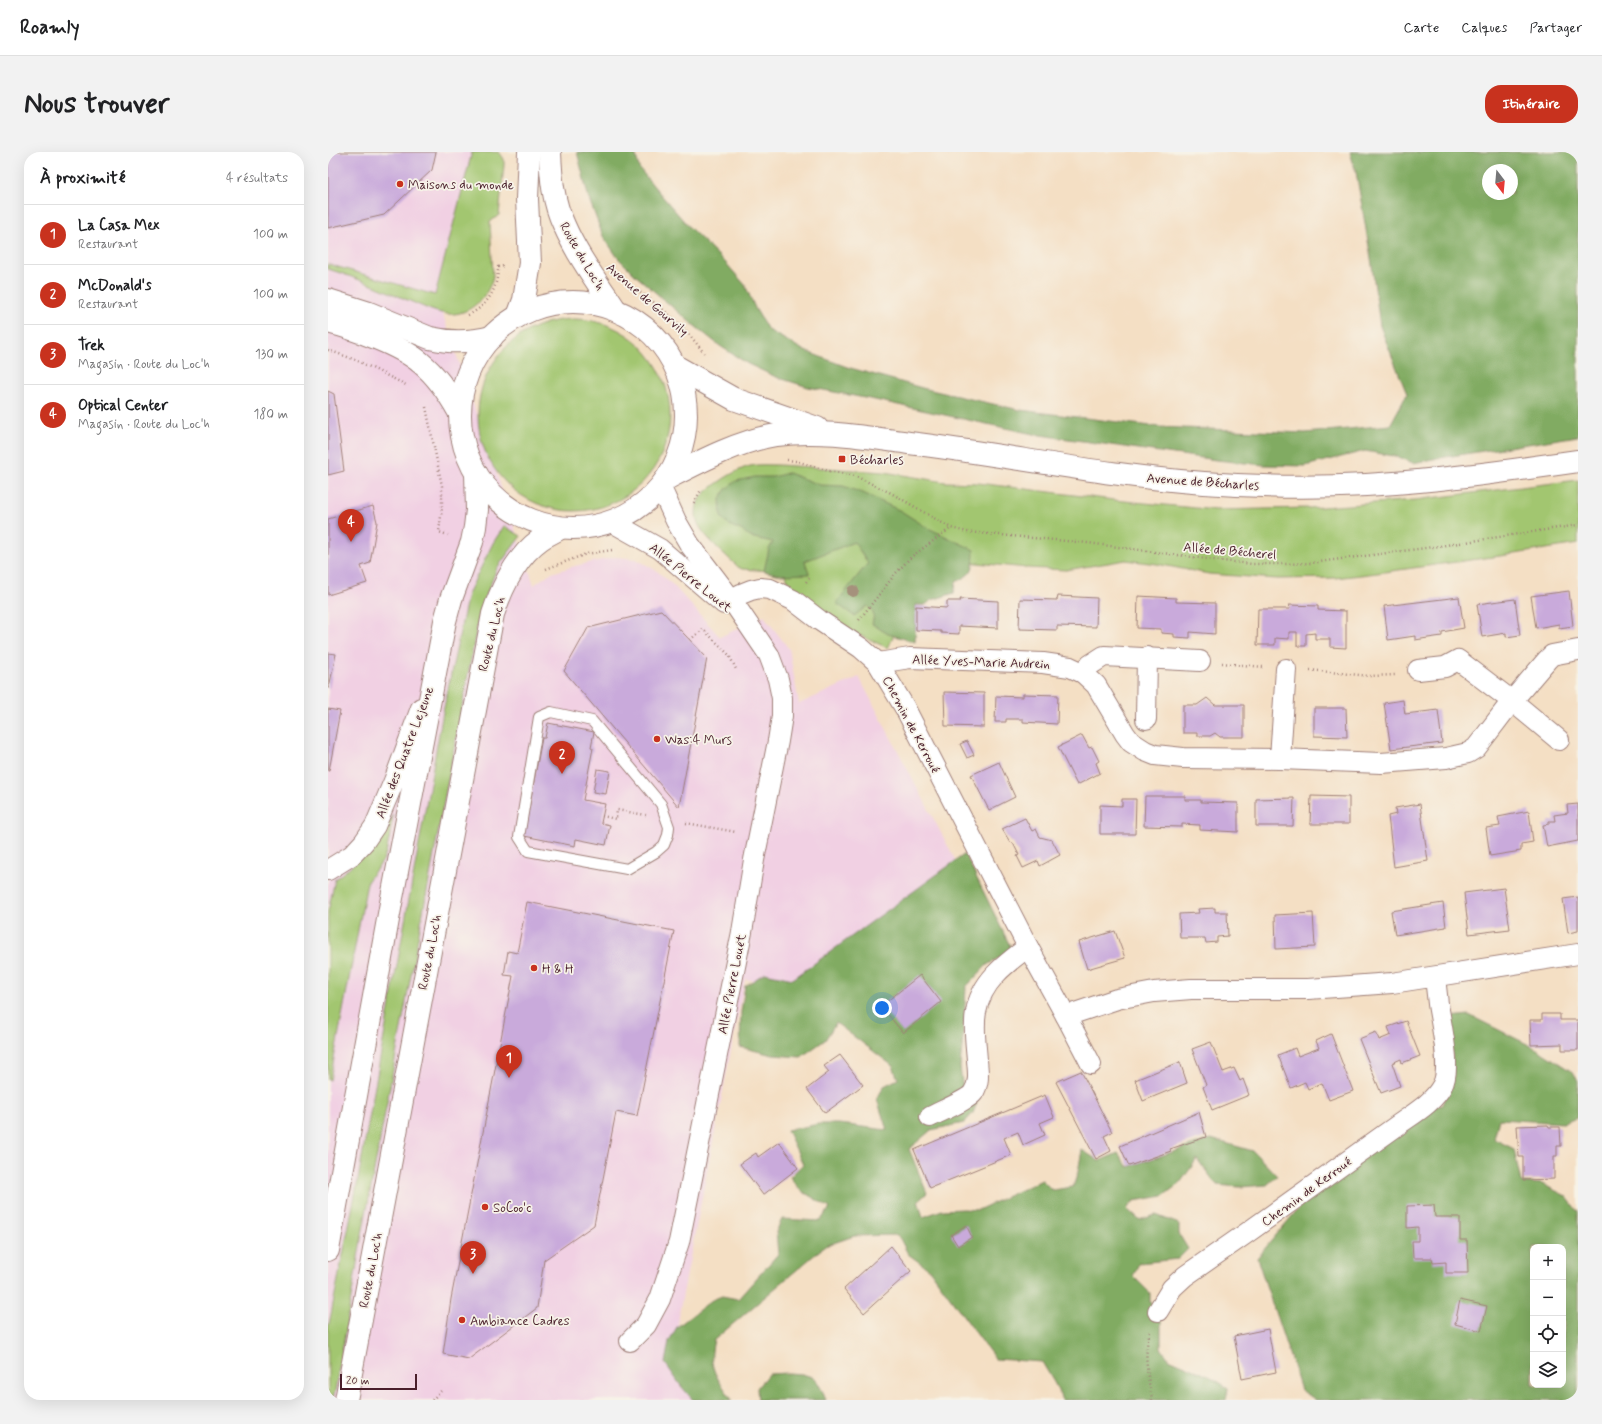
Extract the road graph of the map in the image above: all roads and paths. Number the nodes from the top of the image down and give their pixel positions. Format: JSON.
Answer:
{"nodes":[{"id":1,"x":529,"y":152,"type":"edge"},
{"id":2,"x":550,"y":152,"type":"edge"},
{"id":3,"x":498,"y":273,"type":"dead end"},
{"id":4,"x":627,"y":284,"type":"dead end"},
{"id":5,"x":328,"y":300,"type":"edge"},
{"id":6,"x":615,"y":309,"type":"junction"},
{"id":7,"x":466,"y":316,"type":"dead end"},
{"id":8,"x":518,"y":316,"type":"junction"},
{"id":9,"x":328,"y":322,"type":"edge"},
{"id":10,"x":492,"y":337,"type":"junction"},
{"id":11,"x":328,"y":350,"type":"edge"},
{"id":12,"x":705,"y":354,"type":"dead end"},
{"id":13,"x":677,"y":367,"type":"junction"},
{"id":14,"x":413,"y":388,"type":"dead end"},
{"id":15,"x":425,"y":402,"type":"dead end"},
{"id":16,"x":459,"y":412,"type":"junction"},
{"id":17,"x":830,"y":433,"type":"junction"},
{"id":18,"x":781,"y":459,"type":"dead end"},
{"id":19,"x":1578,"y":461,"type":"edge"},
{"id":20,"x":476,"y":473,"type":"junction"},
{"id":21,"x":664,"y":483,"type":"junction"},
{"id":22,"x":702,"y":488,"type":"dead end"},
{"id":23,"x":684,"y":516,"type":"junction"},
{"id":24,"x":612,"y":522,"type":"junction"},
{"id":25,"x":1578,"y":525,"type":"edge"},
{"id":26,"x":560,"y":528,"type":"junction"},
{"id":27,"x":951,"y":528,"type":"junction"},
{"id":28,"x":647,"y":541,"type":"junction"},
{"id":29,"x":472,"y":542,"type":"junction"},
{"id":30,"x":520,"y":562,"type":"junction"},
{"id":31,"x":727,"y":601,"type":"junction"},
{"id":32,"x":856,"y":624,"type":"dead end"},
{"id":33,"x":690,"y":640,"type":"dead end"},
{"id":34,"x":1578,"y":650,"type":"edge"},
{"id":35,"x":1147,"y":657,"type":"junction"},
{"id":36,"x":438,"y":661,"type":"junction"},
{"id":37,"x":1200,"y":661,"type":"dead end"},
{"id":38,"x":878,"y":663,"type":"junction"},
{"id":39,"x":1286,"y":669,"type":"dead end"},
{"id":40,"x":1418,"y":670,"type":"dead end"},
{"id":41,"x":737,"y":672,"type":"dead end"},
{"id":42,"x":1083,"y":673,"type":"junction"},
{"id":43,"x":1512,"y":701,"type":"junction"},
{"id":44,"x":1146,"y":718,"type":"dead end"},
{"id":45,"x":1559,"y":740,"type":"dead end"},
{"id":46,"x":1280,"y":759,"type":"junction"},
{"id":47,"x":668,"y":835,"type":"joint"},
{"id":48,"x":328,"y":870,"type":"edge"},
{"id":49,"x":1028,"y":947,"type":"junction"},
{"id":50,"x":1578,"y":954,"type":"edge"},
{"id":51,"x":1436,"y":977,"type":"junction"},
{"id":52,"x":1066,"y":1016,"type":"junction"},
{"id":53,"x":1092,"y":1064,"type":"dead end"},
{"id":54,"x":930,"y":1117,"type":"dead end"},
{"id":55,"x":328,"y":1250,"type":"edge"},
{"id":56,"x":1158,"y":1311,"type":"joint"},
{"id":57,"x":630,"y":1341,"type":"dead end"},
{"id":58,"x":441,"y":1391,"type":"dead end"},
{"id":59,"x":346,"y":1400,"type":"edge"},
{"id":60,"x":432,"y":1400,"type":"edge"},
{"id":61,"x":1152,"y":1400,"type":"edge"}],
"edges":[{"from":1,"to":8,"type":"main road"},
{"from":2,"to":6,"type":"main road","name":"Route du Loc'h"},
{"from":3,"to":7,"type":"path"},
{"from":4,"to":12,"type":"path","name":"Avenue de Gourvily"},
{"from":5,"to":10,"type":"main road"},
{"from":6,"to":8,"type":"main road"},
{"from":6,"to":13,"type":"main road"},
{"from":8,"to":10,"type":"main road"},
{"from":9,"to":16,"type":"main road"},
{"from":10,"to":16,"type":"main road"},
{"from":11,"to":14,"type":"path"},
{"from":13,"to":17,"type":"main road","name":"Avenue de Bécharles"},
{"from":13,"to":21,"type":"main road"},
{"from":15,"to":29,"type":"path"},
{"from":16,"to":20,"type":"main road"},
{"from":17,"to":19,"type":"main road","name":"Avenue de Bécharles"},
{"from":17,"to":21,"type":"main road","name":"Avenue de Bécharles"},
{"from":18,"to":27,"type":"path","name":"Allée de Bécherel"},
{"from":20,"to":26,"type":"main road"},
{"from":20,"to":29,"type":"main road"},
{"from":21,"to":23,"type":"street","name":"Allée Pierre Louët"},
{"from":21,"to":24,"type":"main road"},
{"from":22,"to":23,"type":"path"},
{"from":23,"to":31,"type":"street","name":"Allée Pierre Louët"},
{"from":24,"to":26,"type":"main road"},
{"from":24,"to":28,"type":"street","name":"Allée Pierre Louët"},
{"from":25,"to":27,"type":"path","name":"Allée de Bécherel"},
{"from":26,"to":30,"type":"main road","name":"Route du Loc'h"},
{"from":27,"to":32,"type":"path"},
{"from":28,"to":30,"type":"path"},
{"from":28,"to":31,"type":"street","name":"Allée Pierre Louët"},
{"from":29,"to":36,"type":"main road"},
{"from":30,"to":59,"type":"main road","name":"Route du Loc'h"},
{"from":31,"to":38,"type":"street","name":"Chemin de Kerroué"},
{"from":31,"to":57,"type":"street","name":"Allée Pierre Louët"},
{"from":33,"to":41,"type":"path"},
{"from":34,"to":43,"type":"street","name":"Allée Yves-Marie Audrein"},
{"from":35,"to":37,"type":"street"},
{"from":35,"to":42,"type":"street"},
{"from":35,"to":44,"type":"street"},
{"from":36,"to":48,"type":"street","name":"Allée des Quatre Lejeune"},
{"from":36,"to":55,"type":"main road"},
{"from":38,"to":42,"type":"street","name":"Allée Yves-Marie Audrein"},
{"from":38,"to":49,"type":"street","name":"Chemin de Kerroué"},
{"from":39,"to":46,"type":"street"},
{"from":40,"to":43,"type":"street"},
{"from":42,"to":46,"type":"street","name":"Allée Yves-Marie Audrein"},
{"from":43,"to":45,"type":"street"},
{"from":43,"to":46,"type":"street","name":"Allée Yves-Marie Audrein"},
{"from":47,"to":47,"type":"lane"},
{"from":49,"to":52,"type":"street","name":"Chemin de Kerroué"},
{"from":49,"to":54,"type":"street"},
{"from":50,"to":51,"type":"street"},
{"from":51,"to":52,"type":"street"},
{"from":51,"to":56,"type":"street","name":"Chemin de Kerroué"},
{"from":52,"to":53,"type":"street","name":"Chemin de Kerroué"},
{"from":56,"to":61,"type":"path"},
{"from":58,"to":60,"type":"path"}]}
